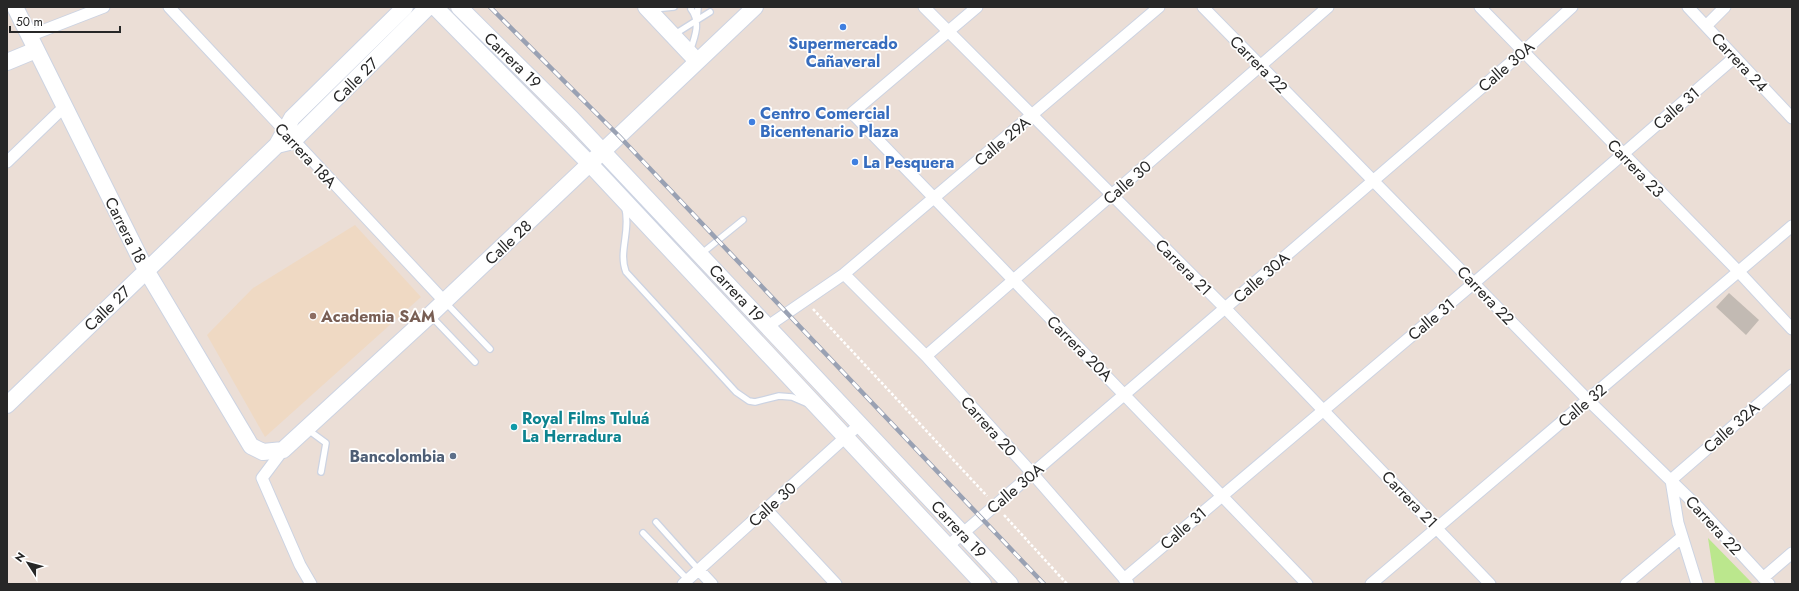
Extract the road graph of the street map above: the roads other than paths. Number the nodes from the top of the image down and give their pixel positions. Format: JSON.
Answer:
{"nodes":[{"id":1,"x":15,"y":7,"type":"edge"},
{"id":2,"x":104,"y":7,"type":"edge"},
{"id":3,"x":168,"y":7,"type":"edge"},
{"id":4,"x":405,"y":7,"type":"edge"},
{"id":5,"x":428,"y":7,"type":"edge"},
{"id":6,"x":435,"y":7,"type":"edge"},
{"id":7,"x":459,"y":7,"type":"edge"},
{"id":8,"x":674,"y":7,"type":"edge"},
{"id":9,"x":698,"y":7,"type":"edge"},
{"id":10,"x":755,"y":7,"type":"edge"},
{"id":11,"x":924,"y":7,"type":"edge"},
{"id":12,"x":977,"y":7,"type":"edge"},
{"id":13,"x":1159,"y":7,"type":"edge"},
{"id":14,"x":1203,"y":7,"type":"edge"},
{"id":15,"x":1328,"y":7,"type":"edge"},
{"id":16,"x":1480,"y":7,"type":"edge"},
{"id":17,"x":1572,"y":7,"type":"edge"},
{"id":18,"x":1688,"y":7,"type":"edge"},
{"id":19,"x":1725,"y":7,"type":"edge"},
{"id":20,"x":647,"y":8,"type":"edge"},
{"id":21,"x":691,"y":9,"type":"dead end"},
{"id":22,"x":710,"y":12,"type":"dead end"},
{"id":23,"x":697,"y":20,"type":"junction"},
{"id":24,"x":1706,"y":26,"type":"junction"},
{"id":25,"x":948,"y":32,"type":"junction"},
{"id":26,"x":673,"y":35,"type":"junction"},
{"id":27,"x":33,"y":43,"type":"junction"},
{"id":28,"x":1523,"y":52,"type":"junction"},
{"id":29,"x":693,"y":57,"type":"junction"},
{"id":30,"x":1735,"y":57,"type":"junction"},
{"id":31,"x":7,"y":62,"type":"edge"},
{"id":32,"x":1260,"y":65,"type":"junction"},
{"id":33,"x":64,"y":107,"type":"junction"},
{"id":34,"x":1032,"y":115,"type":"junction"},
{"id":35,"x":1792,"y":118,"type":"edge"},
{"id":36,"x":285,"y":139,"type":"junction"},
{"id":37,"x":603,"y":152,"type":"junction"},
{"id":38,"x":1623,"y":154,"type":"junction"},
{"id":39,"x":7,"y":162,"type":"edge"},
{"id":40,"x":590,"y":164,"type":"junction"},
{"id":41,"x":1374,"y":180,"type":"junction"},
{"id":42,"x":620,"y":195,"type":"junction"},
{"id":43,"x":1111,"y":195,"type":"junction"},
{"id":44,"x":934,"y":199,"type":"junction"},
{"id":45,"x":743,"y":220,"type":"dead end"},
{"id":46,"x":1792,"y":226,"type":"edge"},
{"id":47,"x":701,"y":255,"type":"junction"},
{"id":48,"x":146,"y":270,"type":"junction"},
{"id":49,"x":1739,"y":272,"type":"junction"},
{"id":50,"x":844,"y":274,"type":"junction"},
{"id":51,"x":1013,"y":281,"type":"junction"},
{"id":52,"x":1474,"y":283,"type":"junction"},
{"id":53,"x":445,"y":302,"type":"junction"},
{"id":54,"x":1225,"y":308,"type":"junction"},
{"id":55,"x":430,"y":316,"type":"junction"},
{"id":56,"x":768,"y":326,"type":"junction"},
{"id":57,"x":1792,"y":329,"type":"edge"},
{"id":58,"x":490,"y":349,"type":"dead end"},
{"id":59,"x":926,"y":356,"type":"junction"},
{"id":60,"x":476,"y":362,"type":"dead end"},
{"id":61,"x":1792,"y":375,"type":"edge"},
{"id":62,"x":1124,"y":393,"type":"junction"},
{"id":63,"x":1588,"y":400,"type":"junction"},
{"id":64,"x":7,"y":405,"type":"edge"},
{"id":65,"x":1324,"y":409,"type":"junction"},
{"id":66,"x":827,"y":416,"type":"junction"},
{"id":67,"x":860,"y":424,"type":"junction"},
{"id":68,"x":307,"y":428,"type":"junction"},
{"id":69,"x":846,"y":437,"type":"junction"},
{"id":70,"x":283,"y":450,"type":"junction"},
{"id":71,"x":321,"y":472,"type":"dead end"},
{"id":72,"x":1032,"y":473,"type":"junction"},
{"id":73,"x":1670,"y":480,"type":"junction"},
{"id":74,"x":1221,"y":496,"type":"junction"},
{"id":75,"x":766,"y":509,"type":"junction"},
{"id":76,"x":656,"y":522,"type":"dead end"},
{"id":77,"x":1437,"y":528,"type":"junction"},
{"id":78,"x":962,"y":532,"type":"junction"},
{"id":79,"x":643,"y":533,"type":"dead end"},
{"id":80,"x":1682,"y":537,"type":"junction"},
{"id":81,"x":948,"y":546,"type":"junction"},
{"id":82,"x":1792,"y":553,"type":"edge"},
{"id":83,"x":300,"y":565,"type":"junction"},
{"id":84,"x":699,"y":570,"type":"junction"},
{"id":85,"x":1766,"y":581,"type":"edge"},
{"id":86,"x":685,"y":582,"type":"edge"},
{"id":87,"x":1126,"y":582,"type":"edge"},
{"id":88,"x":306,"y":584,"type":"edge"},
{"id":89,"x":311,"y":584,"type":"edge"},
{"id":90,"x":712,"y":584,"type":"edge"},
{"id":91,"x":836,"y":584,"type":"edge"},
{"id":92,"x":983,"y":584,"type":"edge"},
{"id":93,"x":1010,"y":584,"type":"edge"},
{"id":94,"x":1307,"y":584,"type":"edge"},
{"id":95,"x":1371,"y":584,"type":"edge"},
{"id":96,"x":1490,"y":584,"type":"edge"},
{"id":97,"x":1626,"y":584,"type":"edge"},
{"id":98,"x":1697,"y":584,"type":"edge"}],
"edges":[{"from":1,"to":27,"type":"main road","name":"Carrera 18"},
{"from":2,"to":27,"type":"street"},
{"from":3,"to":36,"type":"street","name":"Carrera 18A"},
{"from":4,"to":36,"type":"main road","name":"Calle 27"},
{"from":5,"to":36,"type":"main road","name":"Calle 27"},
{"from":6,"to":40,"type":"main road","name":"Carrera 19"},
{"from":7,"to":37,"type":"main road","name":"Carrera 19"},
{"from":8,"to":20,"type":"lane"},
{"from":9,"to":23,"type":"lane"},
{"from":10,"to":29,"type":"main road","name":"Calle 28"},
{"from":11,"to":25,"type":"street","name":"Carrera 21"},
{"from":12,"to":25,"type":"street"},
{"from":13,"to":34,"type":"street","name":"Calle 29A"},
{"from":14,"to":32,"type":"street","name":"Carrera 22"},
{"from":15,"to":32,"type":"street","name":"Calle 30"},
{"from":16,"to":28,"type":"street","name":"Carrera 23"},
{"from":17,"to":28,"type":"street","name":"Calle 30A"},
{"from":18,"to":24,"type":"street","name":"Carrera 24"},
{"from":19,"to":24,"type":"street"},
{"from":20,"to":26,"type":"main road"},
{"from":21,"to":23,"type":"lane"},
{"from":22,"to":23,"type":"lane"},
{"from":23,"to":26,"type":"lane"},
{"from":23,"to":29,"type":"lane"},
{"from":24,"to":30,"type":"street","name":"Carrera 24"},
{"from":25,"to":34,"type":"street","name":"Carrera 21"},
{"from":25,"to":44,"type":"street","name":"Carrera 20A"},
{"from":26,"to":29,"type":"main road"},
{"from":27,"to":31,"type":"main road"},
{"from":27,"to":33,"type":"main road","name":"Carrera 18"},
{"from":28,"to":38,"type":"street","name":"Carrera 23"},
{"from":28,"to":41,"type":"street","name":"Calle 30A"},
{"from":29,"to":37,"type":"main road","name":"Calle 28"},
{"from":30,"to":35,"type":"street","name":"Carrera 24"},
{"from":30,"to":38,"type":"street","name":"Calle 31"},
{"from":32,"to":41,"type":"street","name":"Carrera 22"},
{"from":32,"to":43,"type":"street","name":"Calle 30"},
{"from":33,"to":39,"type":"street"},
{"from":33,"to":48,"type":"main road","name":"Carrera 18"},
{"from":34,"to":43,"type":"street","name":"Carrera 21"},
{"from":34,"to":44,"type":"street","name":"Calle 29A"},
{"from":36,"to":48,"type":"main road","name":"Calle 27"},
{"from":36,"to":53,"type":"street","name":"Carrera 18A"},
{"from":37,"to":40,"type":"main road","name":"Calle 28"},
{"from":37,"to":47,"type":"main road","name":"Carrera 19"},
{"from":38,"to":49,"type":"street","name":"Carrera 23"},
{"from":38,"to":52,"type":"street","name":"Calle 31"},
{"from":40,"to":42,"type":"main road","name":"Carrera 19"},
{"from":40,"to":53,"type":"main road","name":"Calle 28"},
{"from":41,"to":52,"type":"street","name":"Carrera 22"},
{"from":41,"to":54,"type":"street","name":"Calle 30A"},
{"from":42,"to":66,"type":"main road","name":"Carrera 19"},
{"from":42,"to":66,"type":"lane"},
{"from":43,"to":51,"type":"street","name":"Calle 30"},
{"from":43,"to":54,"type":"street","name":"Carrera 21"},
{"from":44,"to":50,"type":"street","name":"Calle 29A"},
{"from":44,"to":51,"type":"street","name":"Carrera 20A"},
{"from":45,"to":47,"type":"lane"},
{"from":46,"to":49,"type":"street","name":"Calle 32"},
{"from":47,"to":56,"type":"main road","name":"Carrera 19"},
{"from":48,"to":64,"type":"main road","name":"Calle 27"},
{"from":48,"to":70,"type":"main road","name":"Carrera 18"},
{"from":49,"to":57,"type":"street","name":"Carrera 23"},
{"from":49,"to":63,"type":"street","name":"Calle 32"},
{"from":50,"to":56,"type":"street","name":"Calle 29A"},
{"from":50,"to":59,"type":"street","name":"Carrera 20"},
{"from":51,"to":59,"type":"street","name":"Calle 30"},
{"from":51,"to":62,"type":"street","name":"Carrera 20A"},
{"from":52,"to":63,"type":"street","name":"Carrera 22"},
{"from":52,"to":65,"type":"street","name":"Calle 31"},
{"from":53,"to":55,"type":"main road","name":"Calle 28"},
{"from":53,"to":58,"type":"lane"},
{"from":54,"to":62,"type":"street","name":"Calle 30A"},
{"from":54,"to":65,"type":"street","name":"Carrera 21"},
{"from":55,"to":60,"type":"lane"},
{"from":55,"to":68,"type":"main road","name":"Calle 28"},
{"from":56,"to":67,"type":"main road","name":"Carrera 19"},
{"from":59,"to":72,"type":"street","name":"Carrera 20"},
{"from":61,"to":73,"type":"street","name":"Calle 32A"},
{"from":62,"to":72,"type":"street","name":"Calle 30A"},
{"from":62,"to":74,"type":"street","name":"Carrera 20A"},
{"from":63,"to":73,"type":"street","name":"Carrera 22"},
{"from":63,"to":77,"type":"street","name":"Calle 32"},
{"from":65,"to":74,"type":"street","name":"Calle 31"},
{"from":65,"to":77,"type":"street","name":"Carrera 21"},
{"from":66,"to":69,"type":"main road","name":"Carrera 19"},
{"from":67,"to":69,"type":"street","name":"Calle 30"},
{"from":67,"to":78,"type":"main road","name":"Carrera 19"},
{"from":68,"to":70,"type":"main road","name":"Calle 28"},
{"from":68,"to":71,"type":"lane"},
{"from":69,"to":75,"type":"street","name":"Calle 30"},
{"from":69,"to":81,"type":"main road","name":"Carrera 19"},
{"from":70,"to":83,"type":"street"},
{"from":72,"to":78,"type":"street","name":"Calle 30A"},
{"from":72,"to":87,"type":"street","name":"Carrera 20"},
{"from":73,"to":80,"type":"street"},
{"from":73,"to":85,"type":"street","name":"Carrera 22"},
{"from":74,"to":87,"type":"street","name":"Calle 31"},
{"from":74,"to":94,"type":"street","name":"Carrera 20A"},
{"from":75,"to":84,"type":"street","name":"Calle 30"},
{"from":75,"to":91,"type":"street"},
{"from":76,"to":84,"type":"lane"},
{"from":77,"to":95,"type":"street","name":"Calle 32"},
{"from":77,"to":96,"type":"street","name":"Carrera 21"},
{"from":78,"to":81,"type":"street","name":"Calle 30A"},
{"from":78,"to":93,"type":"main road","name":"Carrera 19"},
{"from":79,"to":86,"type":"lane"},
{"from":80,"to":97,"type":"street"},
{"from":80,"to":98,"type":"street"},
{"from":81,"to":92,"type":"main road","name":"Carrera 19"},
{"from":82,"to":85,"type":"street"},
{"from":83,"to":88,"type":"street"},
{"from":83,"to":89,"type":"street"},
{"from":84,"to":86,"type":"street","name":"Calle 30"},
{"from":84,"to":90,"type":"street"}]}
